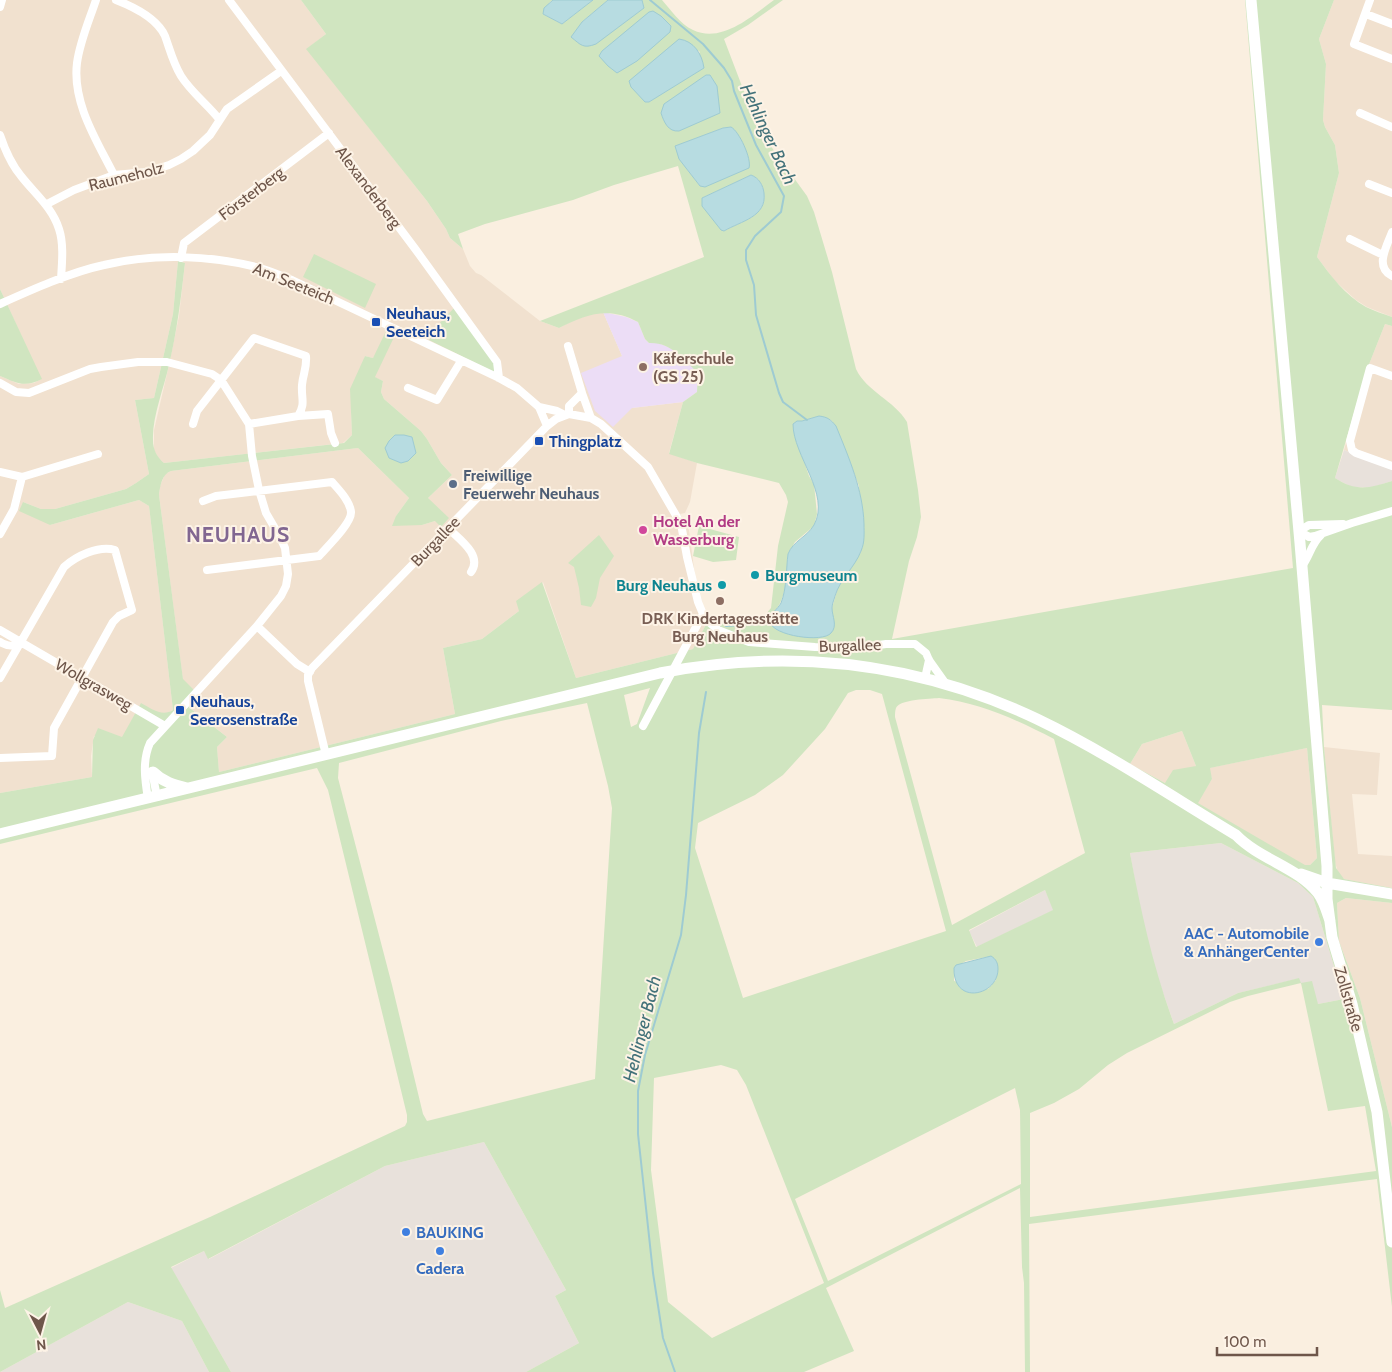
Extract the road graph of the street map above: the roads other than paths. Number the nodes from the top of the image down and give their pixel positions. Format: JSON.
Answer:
{"nodes":[{"id":1,"x":2,"y":0,"type":"edge"},
{"id":2,"x":96,"y":0,"type":"edge"},
{"id":3,"x":116,"y":0,"type":"edge"},
{"id":4,"x":229,"y":0,"type":"edge"},
{"id":5,"x":1251,"y":0,"type":"edge"},
{"id":6,"x":1370,"y":0,"type":"edge"},
{"id":7,"x":0,"y":7,"type":"edge"},
{"id":8,"x":1366,"y":14,"type":"junction"},
{"id":9,"x":1392,"y":24,"type":"edge"},
{"id":10,"x":1392,"y":59,"type":"edge"},
{"id":11,"x":281,"y":71,"type":"junction"},
{"id":12,"x":1360,"y":113,"type":"dead end"},
{"id":13,"x":219,"y":119,"type":"junction"},
{"id":14,"x":1392,"y":127,"type":"edge"},
{"id":15,"x":329,"y":133,"type":"junction"},
{"id":16,"x":0,"y":136,"type":"edge"},
{"id":17,"x":114,"y":175,"type":"junction"},
{"id":18,"x":1369,"y":184,"type":"dead end"},
{"id":19,"x":1392,"y":193,"type":"edge"},
{"id":20,"x":47,"y":204,"type":"junction"},
{"id":21,"x":1392,"y":232,"type":"edge"},
{"id":22,"x":1350,"y":240,"type":"dead end"},
{"id":23,"x":1383,"y":255,"type":"junction"},
{"id":24,"x":181,"y":258,"type":"junction"},
{"id":25,"x":1392,"y":276,"type":"edge"},
{"id":26,"x":61,"y":279,"type":"junction"},
{"id":27,"x":0,"y":304,"type":"edge"},
{"id":28,"x":568,"y":346,"type":"dead end"},
{"id":29,"x":461,"y":361,"type":"junction"},
{"id":30,"x":1392,"y":376,"type":"edge"},
{"id":31,"x":498,"y":378,"type":"junction"},
{"id":32,"x":221,"y":380,"type":"junction"},
{"id":33,"x":0,"y":384,"type":"edge"},
{"id":34,"x":408,"y":388,"type":"dead end"},
{"id":35,"x":582,"y":393,"type":"junction"},
{"id":36,"x":539,"y":406,"type":"junction"},
{"id":37,"x":567,"y":414,"type":"junction"},
{"id":38,"x":298,"y":416,"type":"junction"},
{"id":39,"x":591,"y":418,"type":"junction"},
{"id":40,"x":193,"y":424,"type":"dead end"},
{"id":41,"x":249,"y":424,"type":"junction"},
{"id":42,"x":547,"y":426,"type":"junction"},
{"id":43,"x":335,"y":443,"type":"dead end"},
{"id":44,"x":98,"y":454,"type":"dead end"},
{"id":45,"x":1392,"y":466,"type":"edge"},
{"id":46,"x":0,"y":472,"type":"edge"},
{"id":47,"x":22,"y":477,"type":"junction"},
{"id":48,"x":259,"y":490,"type":"junction"},
{"id":49,"x":203,"y":501,"type":"dead end"},
{"id":50,"x":1392,"y":511,"type":"edge"},
{"id":51,"x":1352,"y":523,"type":"junction"},
{"id":52,"x":448,"y":528,"type":"junction"},
{"id":53,"x":1299,"y":531,"type":"junction"},
{"id":54,"x":0,"y":534,"type":"edge"},
{"id":55,"x":1321,"y":535,"type":"junction"},
{"id":56,"x":287,"y":560,"type":"junction"},
{"id":57,"x":1302,"y":566,"type":"junction"},
{"id":58,"x":207,"y":570,"type":"dead end"},
{"id":59,"x":471,"y":572,"type":"dead end"},
{"id":60,"x":703,"y":614,"type":"junction"},
{"id":61,"x":257,"y":626,"type":"junction"},
{"id":62,"x":0,"y":630,"type":"edge"},
{"id":63,"x":0,"y":642,"type":"edge"},
{"id":64,"x":21,"y":642,"type":"junction"},
{"id":65,"x":929,"y":660,"type":"junction"},
{"id":66,"x":310,"y":672,"type":"junction"},
{"id":67,"x":83,"y":677,"type":"junction"},
{"id":68,"x":0,"y":678,"type":"edge"},
{"id":69,"x":925,"y":678,"type":"junction"},
{"id":70,"x":946,"y":684,"type":"junction"},
{"id":71,"x":165,"y":726,"type":"junction"},
{"id":72,"x":643,"y":726,"type":"dead end"},
{"id":73,"x":326,"y":755,"type":"junction"},
{"id":74,"x":0,"y":758,"type":"edge"},
{"id":75,"x":146,"y":758,"type":"junction"},
{"id":76,"x":153,"y":772,"type":"junction"},
{"id":77,"x":189,"y":789,"type":"junction"},
{"id":78,"x":153,"y":798,"type":"junction"},
{"id":79,"x":0,"y":834,"type":"edge"},
{"id":80,"x":1236,"y":835,"type":"junction"},
{"id":81,"x":1327,"y":882,"type":"junction"},
{"id":82,"x":1392,"y":894,"type":"edge"},
{"id":83,"x":1330,"y":921,"type":"junction"},
{"id":84,"x":1390,"y":1208,"type":"edge"},
{"id":85,"x":1392,"y":1242,"type":"edge"}],
"edges":[{"from":1,"to":7,"type":"street"},
{"from":2,"to":17,"type":"street"},
{"from":3,"to":13,"type":"street"},
{"from":4,"to":11,"type":"street","name":"Alexanderberg"},
{"from":5,"to":53,"type":"street","name":"Zollstraße"},
{"from":6,"to":8,"type":"street"},
{"from":8,"to":9,"type":"street"},
{"from":8,"to":10,"type":"street"},
{"from":11,"to":13,"type":"street","name":"Raumeholz"},
{"from":11,"to":15,"type":"street","name":"Alexanderberg"},
{"from":12,"to":14,"type":"street"},
{"from":13,"to":17,"type":"street","name":"Raumeholz"},
{"from":15,"to":24,"type":"street","name":"Försterberg"},
{"from":15,"to":31,"type":"street","name":"Alexanderberg"},
{"from":16,"to":20,"type":"street"},
{"from":17,"to":20,"type":"street","name":"Raumeholz"},
{"from":18,"to":19,"type":"street"},
{"from":20,"to":26,"type":"street"},
{"from":21,"to":23,"type":"street"},
{"from":22,"to":23,"type":"street"},
{"from":23,"to":25,"type":"street"},
{"from":24,"to":26,"type":"street","name":"Am Seeteich"},
{"from":24,"to":29,"type":"street","name":"Am Seeteich"},
{"from":26,"to":27,"type":"street","name":"Am Seeteich"},
{"from":28,"to":35,"type":"street"},
{"from":29,"to":31,"type":"street","name":"Am Seeteich"},
{"from":29,"to":34,"type":"street"},
{"from":30,"to":45,"type":"street"},
{"from":31,"to":36,"type":"street","name":"Am Seeteich"},
{"from":32,"to":33,"type":"street"},
{"from":32,"to":38,"type":"street"},
{"from":32,"to":40,"type":"street"},
{"from":32,"to":41,"type":"street"},
{"from":35,"to":37,"type":"street"},
{"from":35,"to":39,"type":"street"},
{"from":36,"to":37,"type":"street","name":"Am Seeteich"},
{"from":36,"to":42,"type":"street","name":"Am Seeteich"},
{"from":37,"to":39,"type":"street","name":"Burgallee"},
{"from":37,"to":42,"type":"street","name":"Burgallee"},
{"from":38,"to":41,"type":"street"},
{"from":38,"to":43,"type":"street"},
{"from":39,"to":60,"type":"street","name":"Burgallee"},
{"from":41,"to":48,"type":"street"},
{"from":42,"to":52,"type":"street","name":"Burgallee"},
{"from":44,"to":47,"type":"street"},
{"from":46,"to":47,"type":"street"},
{"from":47,"to":54,"type":"street"},
{"from":48,"to":49,"type":"street"},
{"from":48,"to":56,"type":"street"},
{"from":48,"to":56,"type":"street"},
{"from":50,"to":51,"type":"street"},
{"from":51,"to":53,"type":"street"},
{"from":51,"to":55,"type":"street"},
{"from":52,"to":59,"type":"street"},
{"from":52,"to":66,"type":"street","name":"Burgallee"},
{"from":53,"to":55,"type":"street"},
{"from":53,"to":57,"type":"street","name":"Zollstraße"},
{"from":55,"to":57,"type":"street"},
{"from":56,"to":58,"type":"street"},
{"from":56,"to":61,"type":"street"},
{"from":57,"to":81,"type":"street","name":"Zollstraße"},
{"from":60,"to":65,"type":"street","name":"Burgallee"},
{"from":60,"to":72,"type":"street"},
{"from":61,"to":66,"type":"street"},
{"from":61,"to":71,"type":"street"},
{"from":62,"to":64,"type":"street","name":"Wollgrasweg"},
{"from":63,"to":64,"type":"street","name":"Wollgrasweg"},
{"from":64,"to":67,"type":"street","name":"Wollgrasweg"},
{"from":64,"to":67,"type":"street"},
{"from":64,"to":68,"type":"street"},
{"from":65,"to":69,"type":"street"},
{"from":65,"to":70,"type":"street","name":"Burgallee"},
{"from":66,"to":73,"type":"street"},
{"from":67,"to":71,"type":"street","name":"Wollgrasweg"},
{"from":67,"to":74,"type":"street"},
{"from":69,"to":70,"type":"street"},
{"from":69,"to":73,"type":"street"},
{"from":70,"to":80,"type":"street"},
{"from":71,"to":75,"type":"street"},
{"from":73,"to":77,"type":"street"},
{"from":75,"to":76,"type":"street"},
{"from":75,"to":78,"type":"street"},
{"from":76,"to":77,"type":"street"},
{"from":76,"to":78,"type":"street"},
{"from":77,"to":78,"type":"street"},
{"from":78,"to":79,"type":"street"},
{"from":80,"to":81,"type":"street"},
{"from":80,"to":83,"type":"street"},
{"from":81,"to":82,"type":"street"},
{"from":81,"to":83,"type":"street","name":"Zollstraße"},
{"from":83,"to":84,"type":"street","name":"Zollstraße"},
{"from":84,"to":85,"type":"street","name":"Zollstraße"}]}
